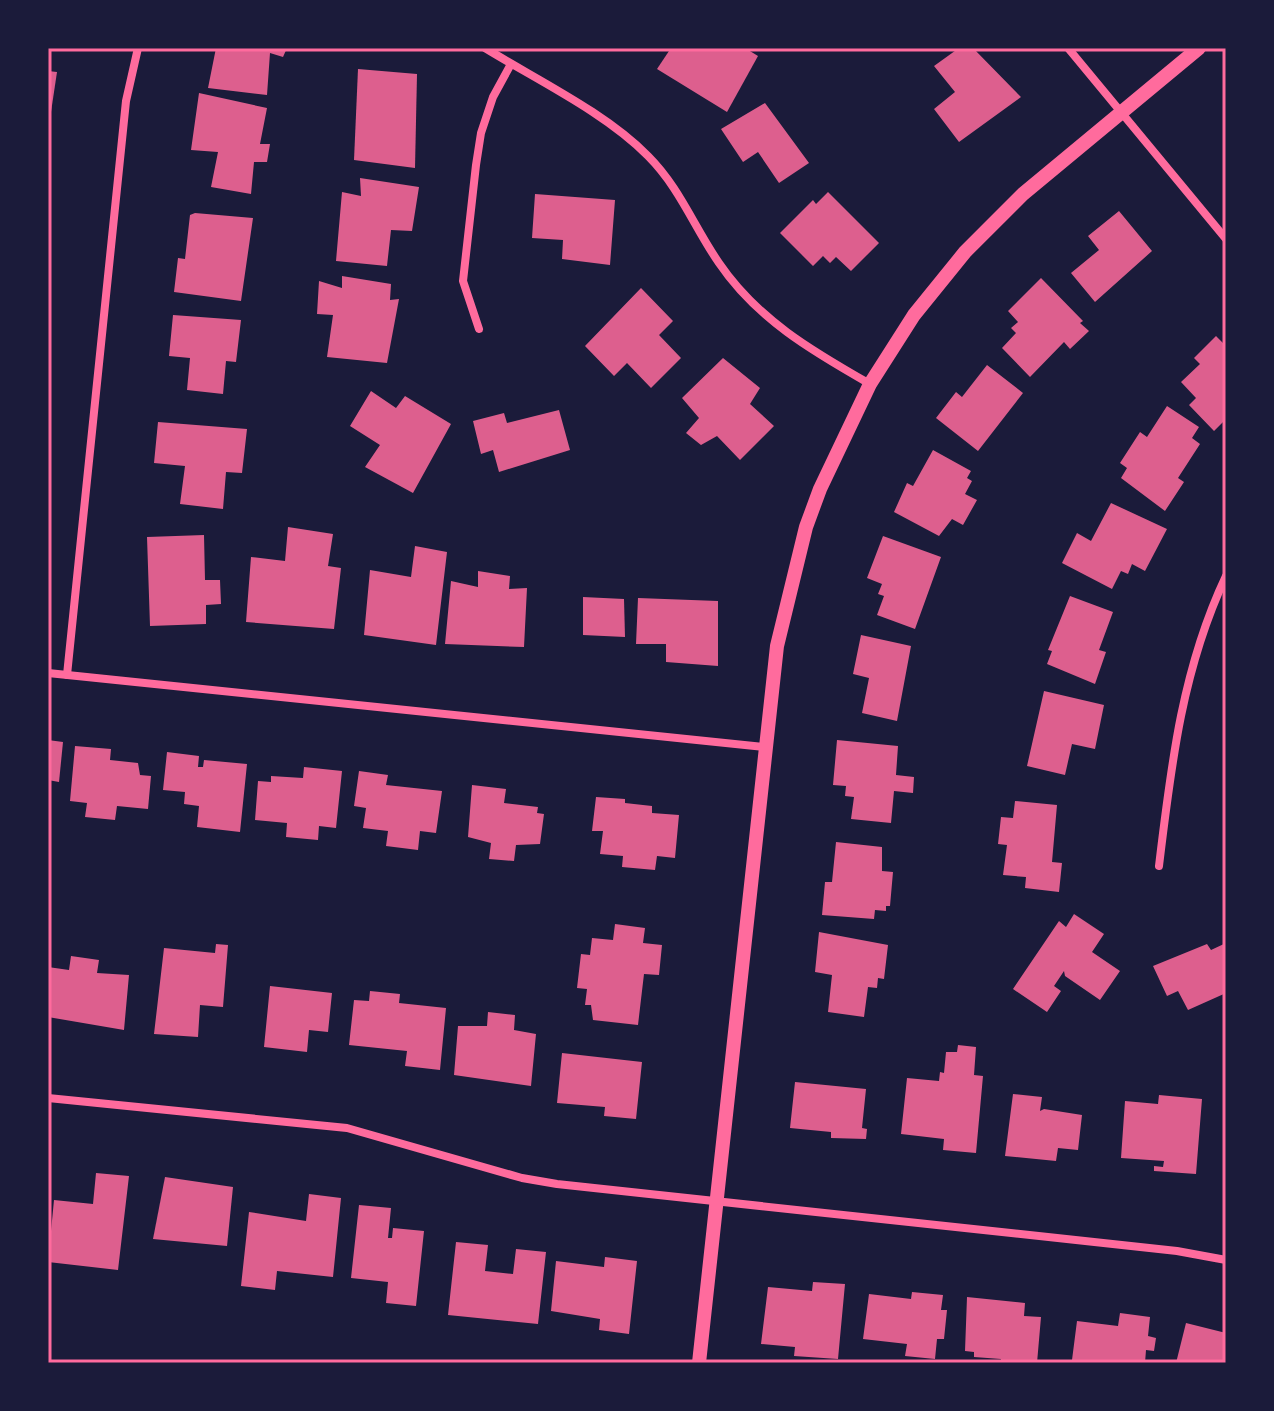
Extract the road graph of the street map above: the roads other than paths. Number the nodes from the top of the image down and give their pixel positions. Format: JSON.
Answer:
{"nodes":[{"id":1,"x":138,"y":48,"type":"edge"},
{"id":2,"x":485,"y":48,"type":"edge"},
{"id":3,"x":1068,"y":48,"type":"edge"},
{"id":4,"x":1199,"y":48,"type":"edge"},
{"id":5,"x":511,"y":64,"type":"junction"},
{"id":6,"x":1121,"y":112,"type":"junction"},
{"id":7,"x":1226,"y":239,"type":"edge"},
{"id":8,"x":479,"y":329,"type":"dead end"},
{"id":9,"x":870,"y":384,"type":"junction"},
{"id":10,"x":1226,"y":576,"type":"edge"},
{"id":11,"x":48,"y":673,"type":"edge"},
{"id":12,"x":67,"y":675,"type":"junction"},
{"id":13,"x":765,"y":747,"type":"junction"},
{"id":14,"x":1159,"y":866,"type":"dead end"},
{"id":15,"x":48,"y":1098,"type":"edge"},
{"id":16,"x":716,"y":1201,"type":"junction"},
{"id":17,"x":1226,"y":1260,"type":"edge"},
{"id":18,"x":699,"y":1363,"type":"edge"}],
"edges":[{"from":1,"to":12,"type":"street"},
{"from":2,"to":5,"type":"street"},
{"from":3,"to":6,"type":"street"},
{"from":4,"to":6,"type":"street"},
{"from":5,"to":8,"type":"street"},
{"from":5,"to":9,"type":"street"},
{"from":6,"to":7,"type":"street"},
{"from":6,"to":9,"type":"street"},
{"from":9,"to":13,"type":"street"},
{"from":10,"to":14,"type":"street"},
{"from":11,"to":12,"type":"street"},
{"from":12,"to":13,"type":"street"},
{"from":13,"to":16,"type":"street"},
{"from":15,"to":16,"type":"street"},
{"from":16,"to":17,"type":"street"},
{"from":16,"to":18,"type":"street"}]}
